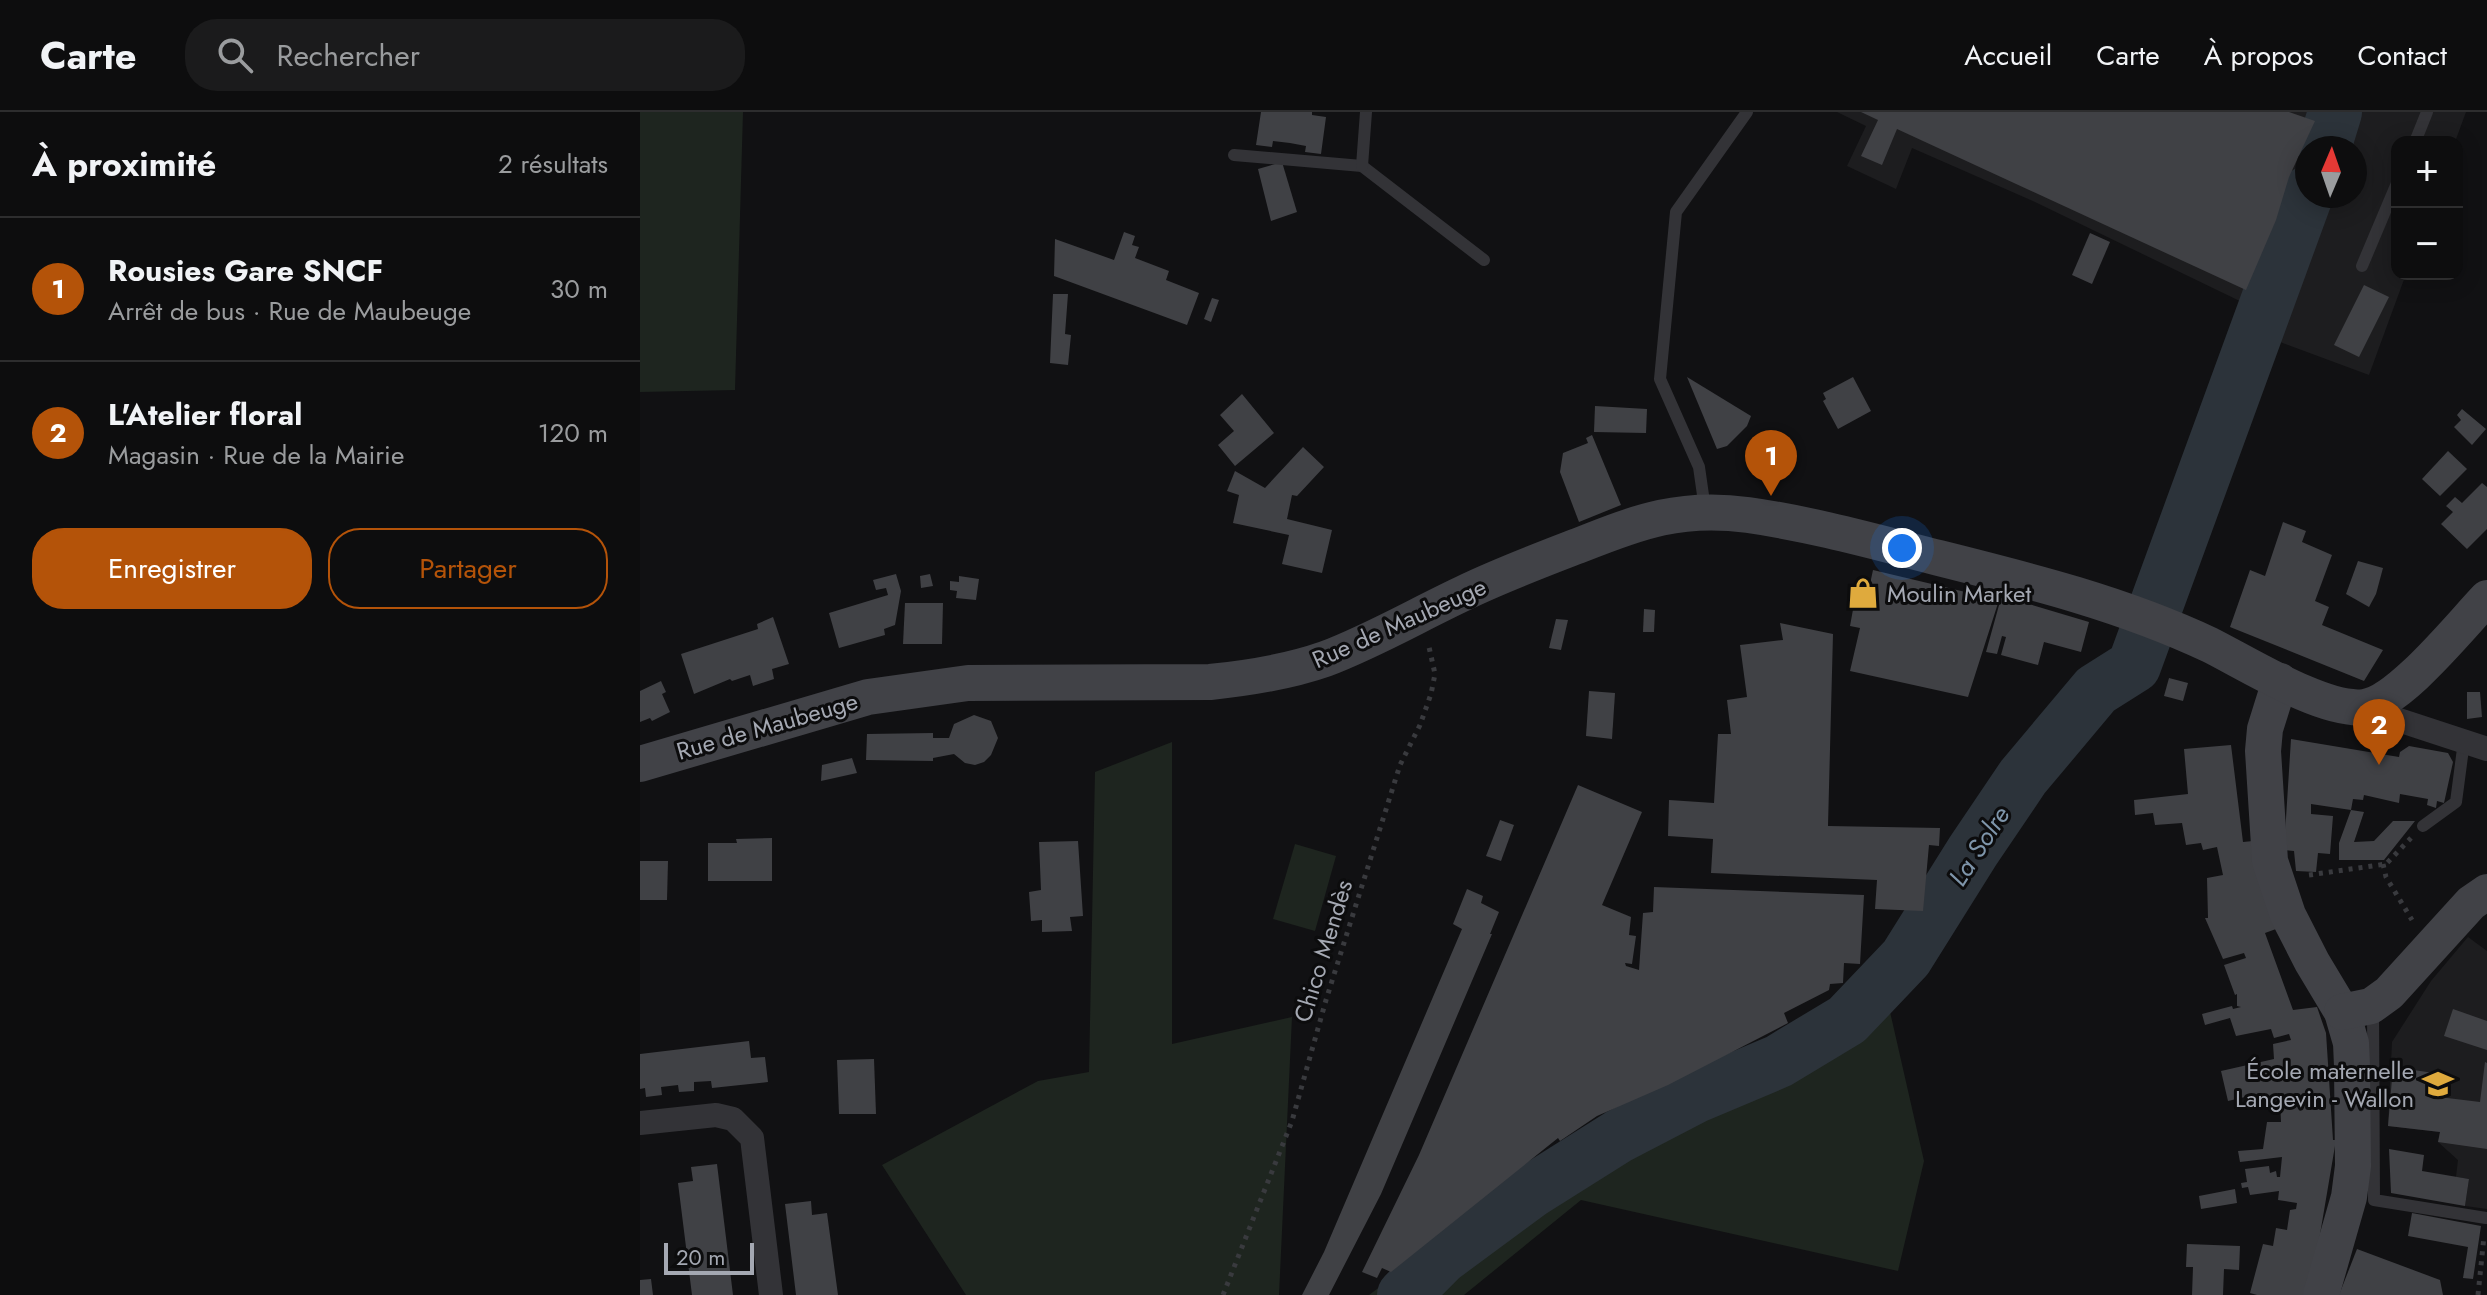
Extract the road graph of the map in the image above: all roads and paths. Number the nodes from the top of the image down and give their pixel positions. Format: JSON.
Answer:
{"nodes":[{"id":1,"x":1366,"y":112,"type":"edge"},
{"id":2,"x":1747,"y":112,"type":"edge"},
{"id":3,"x":2427,"y":112,"type":"edge"},
{"id":4,"x":2417,"y":136,"type":"edge"},
{"id":5,"x":1234,"y":155,"type":"dead end"},
{"id":6,"x":1362,"y":166,"type":"junction"},
{"id":7,"x":2391,"y":197,"type":"edge"},
{"id":8,"x":1484,"y":260,"type":"dead end"},
{"id":9,"x":2362,"y":266,"type":"dead end"},
{"id":10,"x":1705,"y":512,"type":"junction"},
{"id":11,"x":2487,"y":598,"type":"edge"},
{"id":12,"x":1421,"y":614,"type":"junction"},
{"id":13,"x":2280,"y":681,"type":"junction"},
{"id":14,"x":2362,"y":708,"type":"junction"},
{"id":15,"x":2465,"y":742,"type":"edge"},
{"id":16,"x":640,"y":764,"type":"edge"},
{"id":17,"x":2423,"y":826,"type":"joint"},
{"id":18,"x":2383,"y":864,"type":"junction"},
{"id":19,"x":2351,"y":869,"type":"dead end"},
{"id":20,"x":2487,"y":892,"type":"edge"},
{"id":21,"x":2430,"y":950,"type":"junction"},
{"id":22,"x":2358,"y":1008,"type":"junction"},
{"id":23,"x":640,"y":1123,"type":"edge"},
{"id":24,"x":2486,"y":1218,"type":"edge"},
{"id":25,"x":771,"y":1295,"type":"edge"},
{"id":26,"x":1223,"y":1295,"type":"edge"},
{"id":27,"x":2321,"y":1295,"type":"edge"},
{"id":28,"x":2478,"y":1295,"type":"edge"}],
"edges":[{"from":1,"to":6,"type":"lane"},
{"from":2,"to":10,"type":"lane"},
{"from":3,"to":4,"type":"lane"},
{"from":5,"to":6,"type":"lane"},
{"from":6,"to":8,"type":"lane"},
{"from":7,"to":9,"type":"lane"},
{"from":10,"to":12,"type":"street","name":"Rue de Maubeuge"},
{"from":10,"to":13,"type":"street","name":"Rue de Maubeuge"},
{"from":11,"to":14,"type":"street"},
{"from":12,"to":16,"type":"street","name":"Rue de Maubeuge"},
{"from":12,"to":26,"type":"path","name":"Chico Mendès"},
{"from":13,"to":14,"type":"street","name":"Rue de Maubeuge"},
{"from":13,"to":22,"type":"street"},
{"from":14,"to":15,"type":"street"},
{"from":15,"to":17,"type":"lane"},
{"from":17,"to":18,"type":"path"},
{"from":18,"to":19,"type":"path"},
{"from":18,"to":21,"type":"path"},
{"from":20,"to":21,"type":"street"},
{"from":21,"to":22,"type":"street"},
{"from":22,"to":24,"type":"lane"},
{"from":22,"to":27,"type":"street"},
{"from":23,"to":25,"type":"street"},
{"from":24,"to":28,"type":"path"}]}
